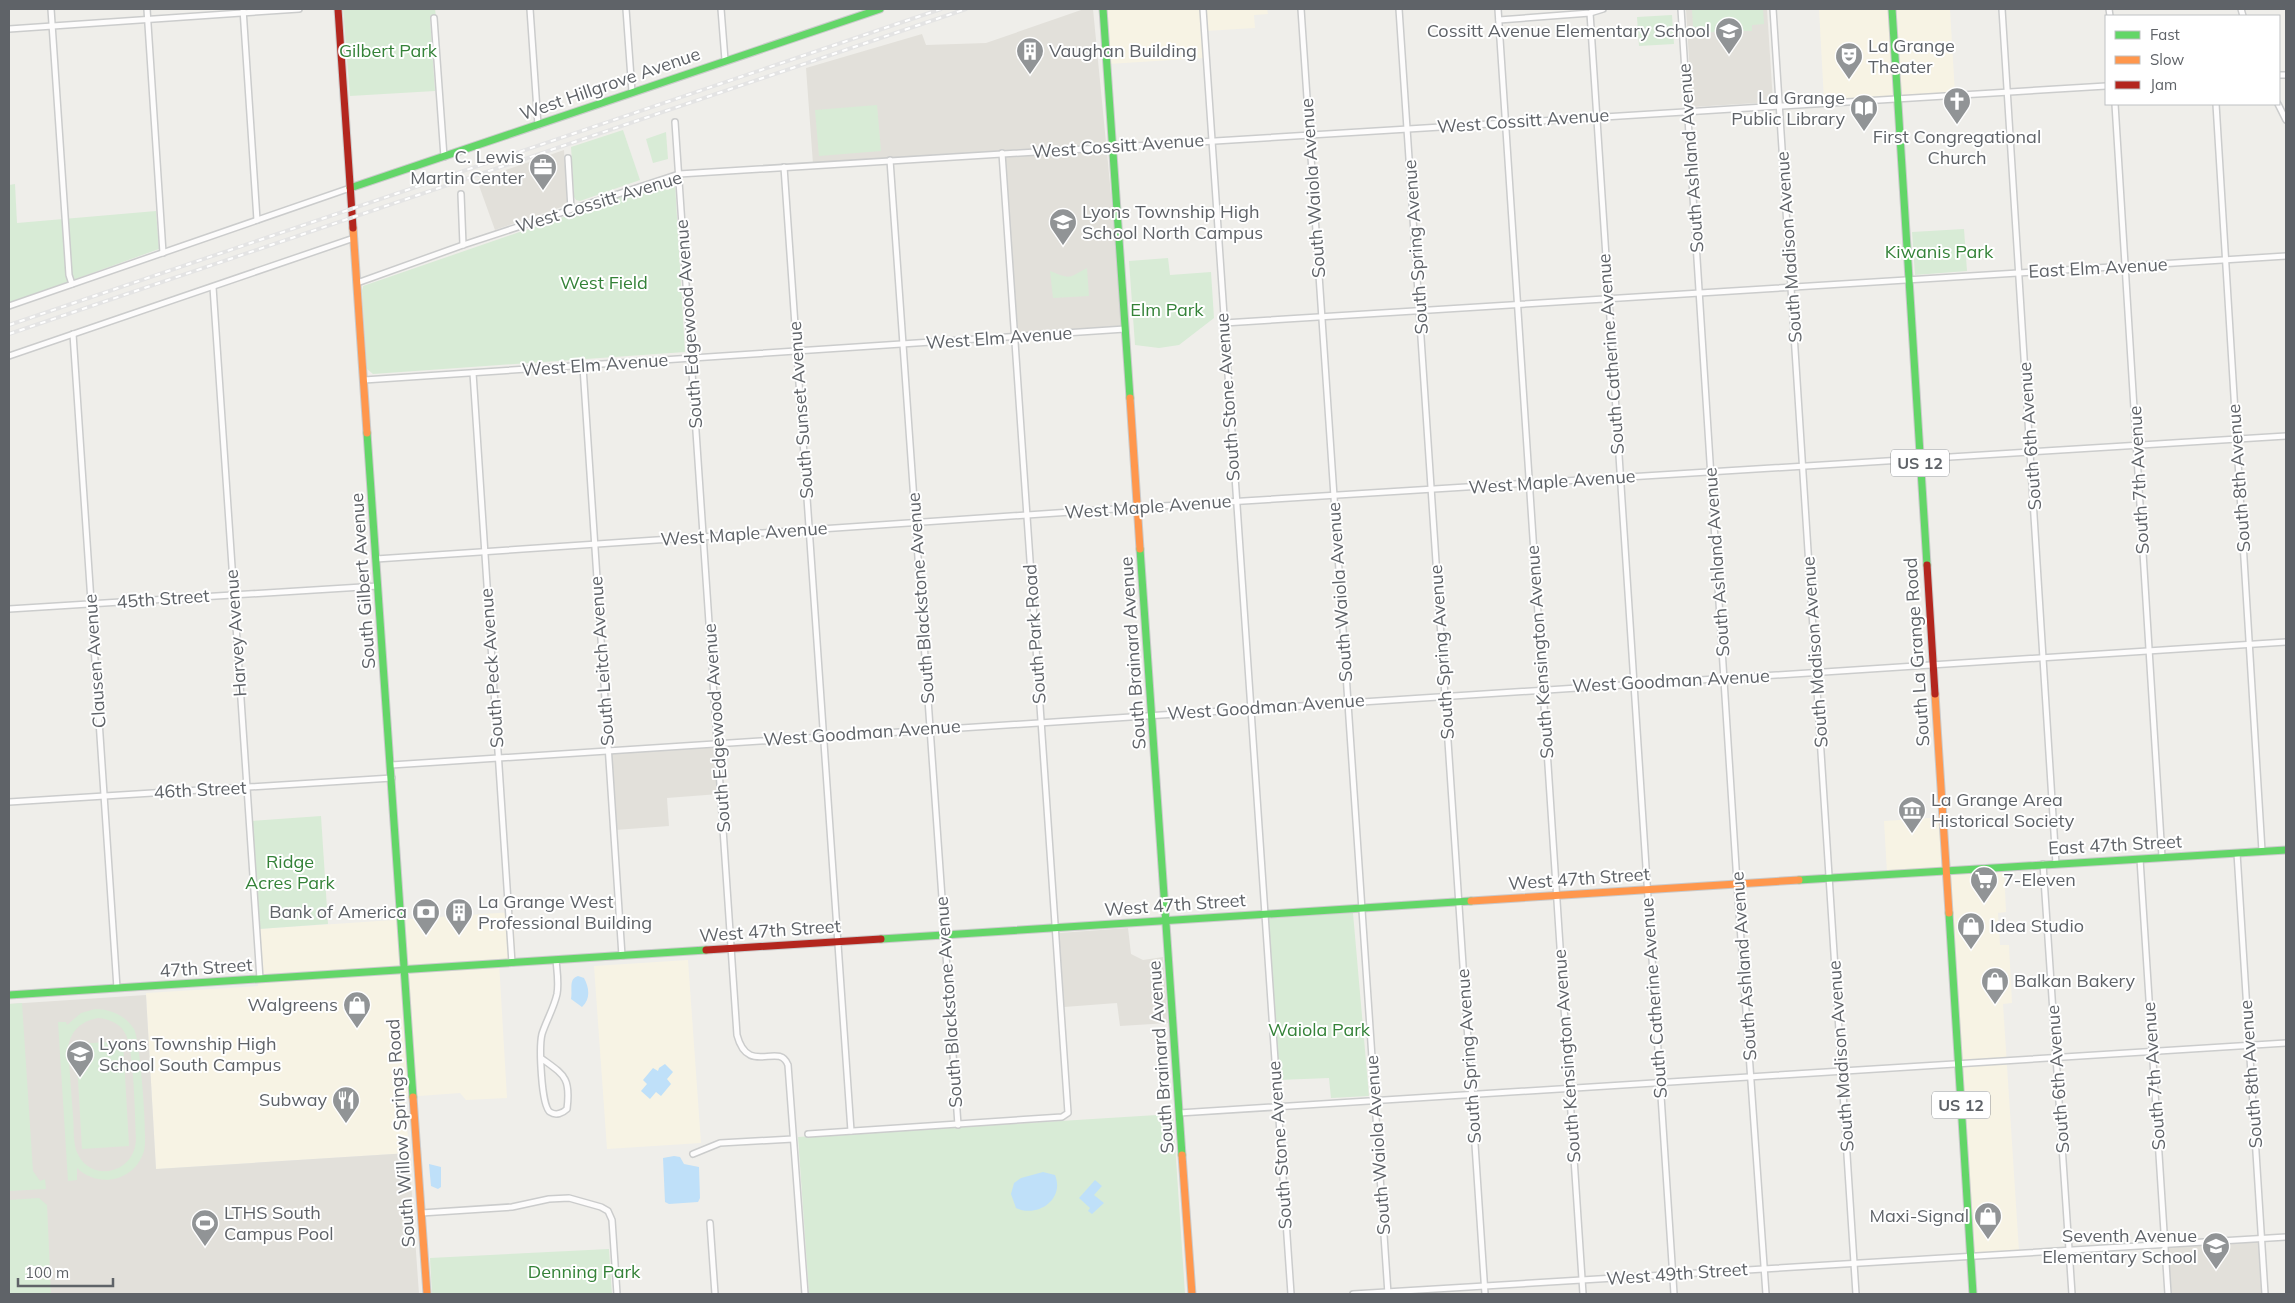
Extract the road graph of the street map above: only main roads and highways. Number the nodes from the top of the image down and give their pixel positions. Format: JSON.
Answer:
{"nodes":[{"id":1,"x":338,"y":9,"type":"edge"},
{"id":2,"x":880,"y":9,"type":"edge"},
{"id":3,"x":1103,"y":9,"type":"edge"},
{"id":4,"x":1892,"y":9,"type":"edge"},
{"id":5,"x":350,"y":188,"type":"junction"},
{"id":6,"x":2286,"y":850,"type":"edge"},
{"id":7,"x":1946,"y":870,"type":"junction"},
{"id":8,"x":1166,"y":921,"type":"junction"},
{"id":9,"x":405,"y":970,"type":"junction"},
{"id":10,"x":9,"y":995,"type":"edge"},
{"id":11,"x":427,"y":1294,"type":"edge"},
{"id":12,"x":1192,"y":1294,"type":"edge"},
{"id":13,"x":1973,"y":1294,"type":"edge"}],
"edges":[{"from":1,"to":5,"type":"main road","name":"South Gilbert Avenue"},
{"from":2,"to":5,"type":"main road","name":"West Hillgrove Avenue"},
{"from":3,"to":8,"type":"main road","name":"South Brainard Avenue"},
{"from":4,"to":7,"type":"main road","name":"South La Grange Road","number":"US 12"},
{"from":5,"to":9,"type":"main road","name":"South Gilbert Avenue"},
{"from":6,"to":7,"type":"main road","name":"East 47th Street"},
{"from":7,"to":8,"type":"main road","name":"West 47th Street"},
{"from":7,"to":13,"type":"main road","name":"South La Grange Road","number":"US 12"},
{"from":8,"to":9,"type":"main road","name":"West 47th Street"},
{"from":8,"to":12,"type":"main road","name":"South Brainard Avenue"},
{"from":9,"to":10,"type":"main road","name":"47th Street"},
{"from":9,"to":11,"type":"main road","name":"South Willow Springs Road"}]}
